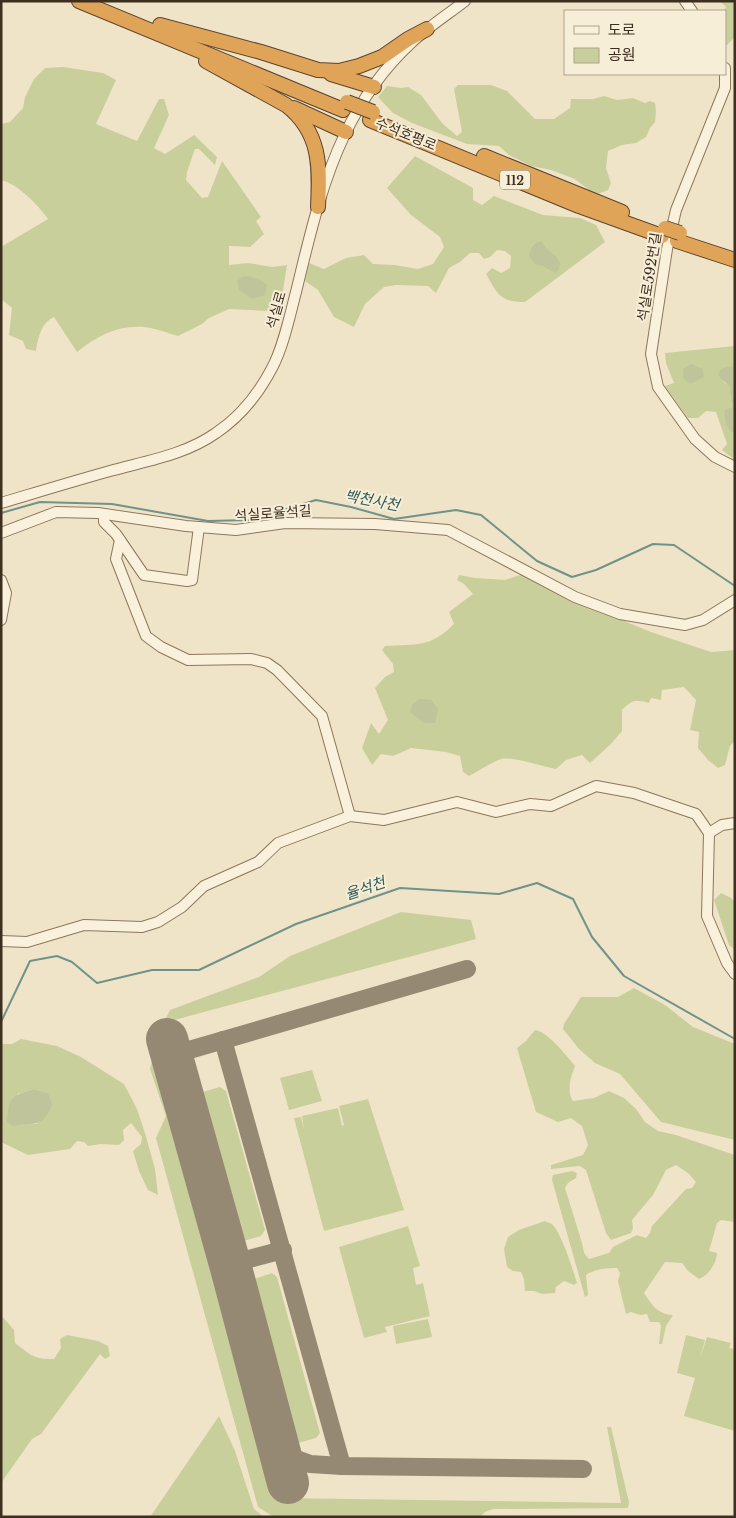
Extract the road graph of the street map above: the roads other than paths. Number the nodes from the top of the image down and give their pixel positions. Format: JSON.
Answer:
{"nodes":[{"id":1,"x":79,"y":1,"type":"edge"},
{"id":2,"x":101,"y":1,"type":"edge"},
{"id":3,"x":465,"y":1,"type":"edge"},
{"id":4,"x":157,"y":29,"type":"junction"},
{"id":5,"x":427,"y":29,"type":"junction"},
{"id":6,"x":318,"y":70,"type":"junction"},
{"id":7,"x":725,"y":75,"type":"edge"},
{"id":8,"x":374,"y":87,"type":"junction"},
{"id":9,"x":286,"y":105,"type":"junction"},
{"id":10,"x":346,"y":132,"type":"junction"},
{"id":11,"x":318,"y":207,"type":"junction"},
{"id":12,"x":678,"y":237,"type":"junction"},
{"id":13,"x":735,"y":251,"type":"edge"},
{"id":14,"x":735,"y":260,"type":"edge"},
{"id":15,"x":735,"y":467,"type":"edge"},
{"id":16,"x":1,"y":503,"type":"edge"},
{"id":17,"x":104,"y":514,"type":"junction"},
{"id":18,"x":199,"y":527,"type":"junction"},
{"id":19,"x":1,"y":533,"type":"edge"},
{"id":20,"x":120,"y":540,"type":"junction"},
{"id":21,"x":1,"y":580,"type":"edge"},
{"id":22,"x":735,"y":600,"type":"edge"},
{"id":23,"x":1,"y":620,"type":"edge"},
{"id":24,"x":350,"y":816,"type":"junction"},
{"id":25,"x":735,"y":823,"type":"edge"},
{"id":26,"x":710,"y":833,"type":"junction"},
{"id":27,"x":1,"y":942,"type":"edge"},
{"id":28,"x":735,"y":974,"type":"edge"}],
"edges":[{"from":1,"to":4,"type":"highway","name":"수석호평로","number":"112"},
{"from":2,"to":4,"type":"highway","name":"수석호평로","number":"112"},
{"from":3,"to":5,"type":"street","name":"석실로"},
{"from":4,"to":6,"type":"highway"},
{"from":4,"to":9,"type":"highway"},
{"from":4,"to":12,"type":"highway","name":"수석호평로","number":"112"},
{"from":5,"to":6,"type":"highway"},
{"from":5,"to":8,"type":"street","name":"석실로"},
{"from":6,"to":8,"type":"highway"},
{"from":7,"to":15,"type":"street","name":"석실로592번길"},
{"from":8,"to":10,"type":"street","name":"석실로"},
{"from":9,"to":10,"type":"highway"},
{"from":9,"to":11,"type":"highway"},
{"from":10,"to":11,"type":"street","name":"석실로"},
{"from":11,"to":16,"type":"street","name":"석실로"},
{"from":12,"to":13,"type":"highway","name":"수석호평로","number":"112"},
{"from":12,"to":14,"type":"highway","name":"수석호평로","number":"112"},
{"from":17,"to":18,"type":"street","name":"석실로율석길"},
{"from":17,"to":19,"type":"street","name":"석실로율석길"},
{"from":17,"to":20,"type":"street"},
{"from":18,"to":20,"type":"street"},
{"from":18,"to":22,"type":"street","name":"석실로율석길"},
{"from":20,"to":24,"type":"street"},
{"from":21,"to":23,"type":"street"},
{"from":24,"to":26,"type":"street"},
{"from":24,"to":27,"type":"street"},
{"from":25,"to":26,"type":"street"},
{"from":26,"to":28,"type":"street"}]}
